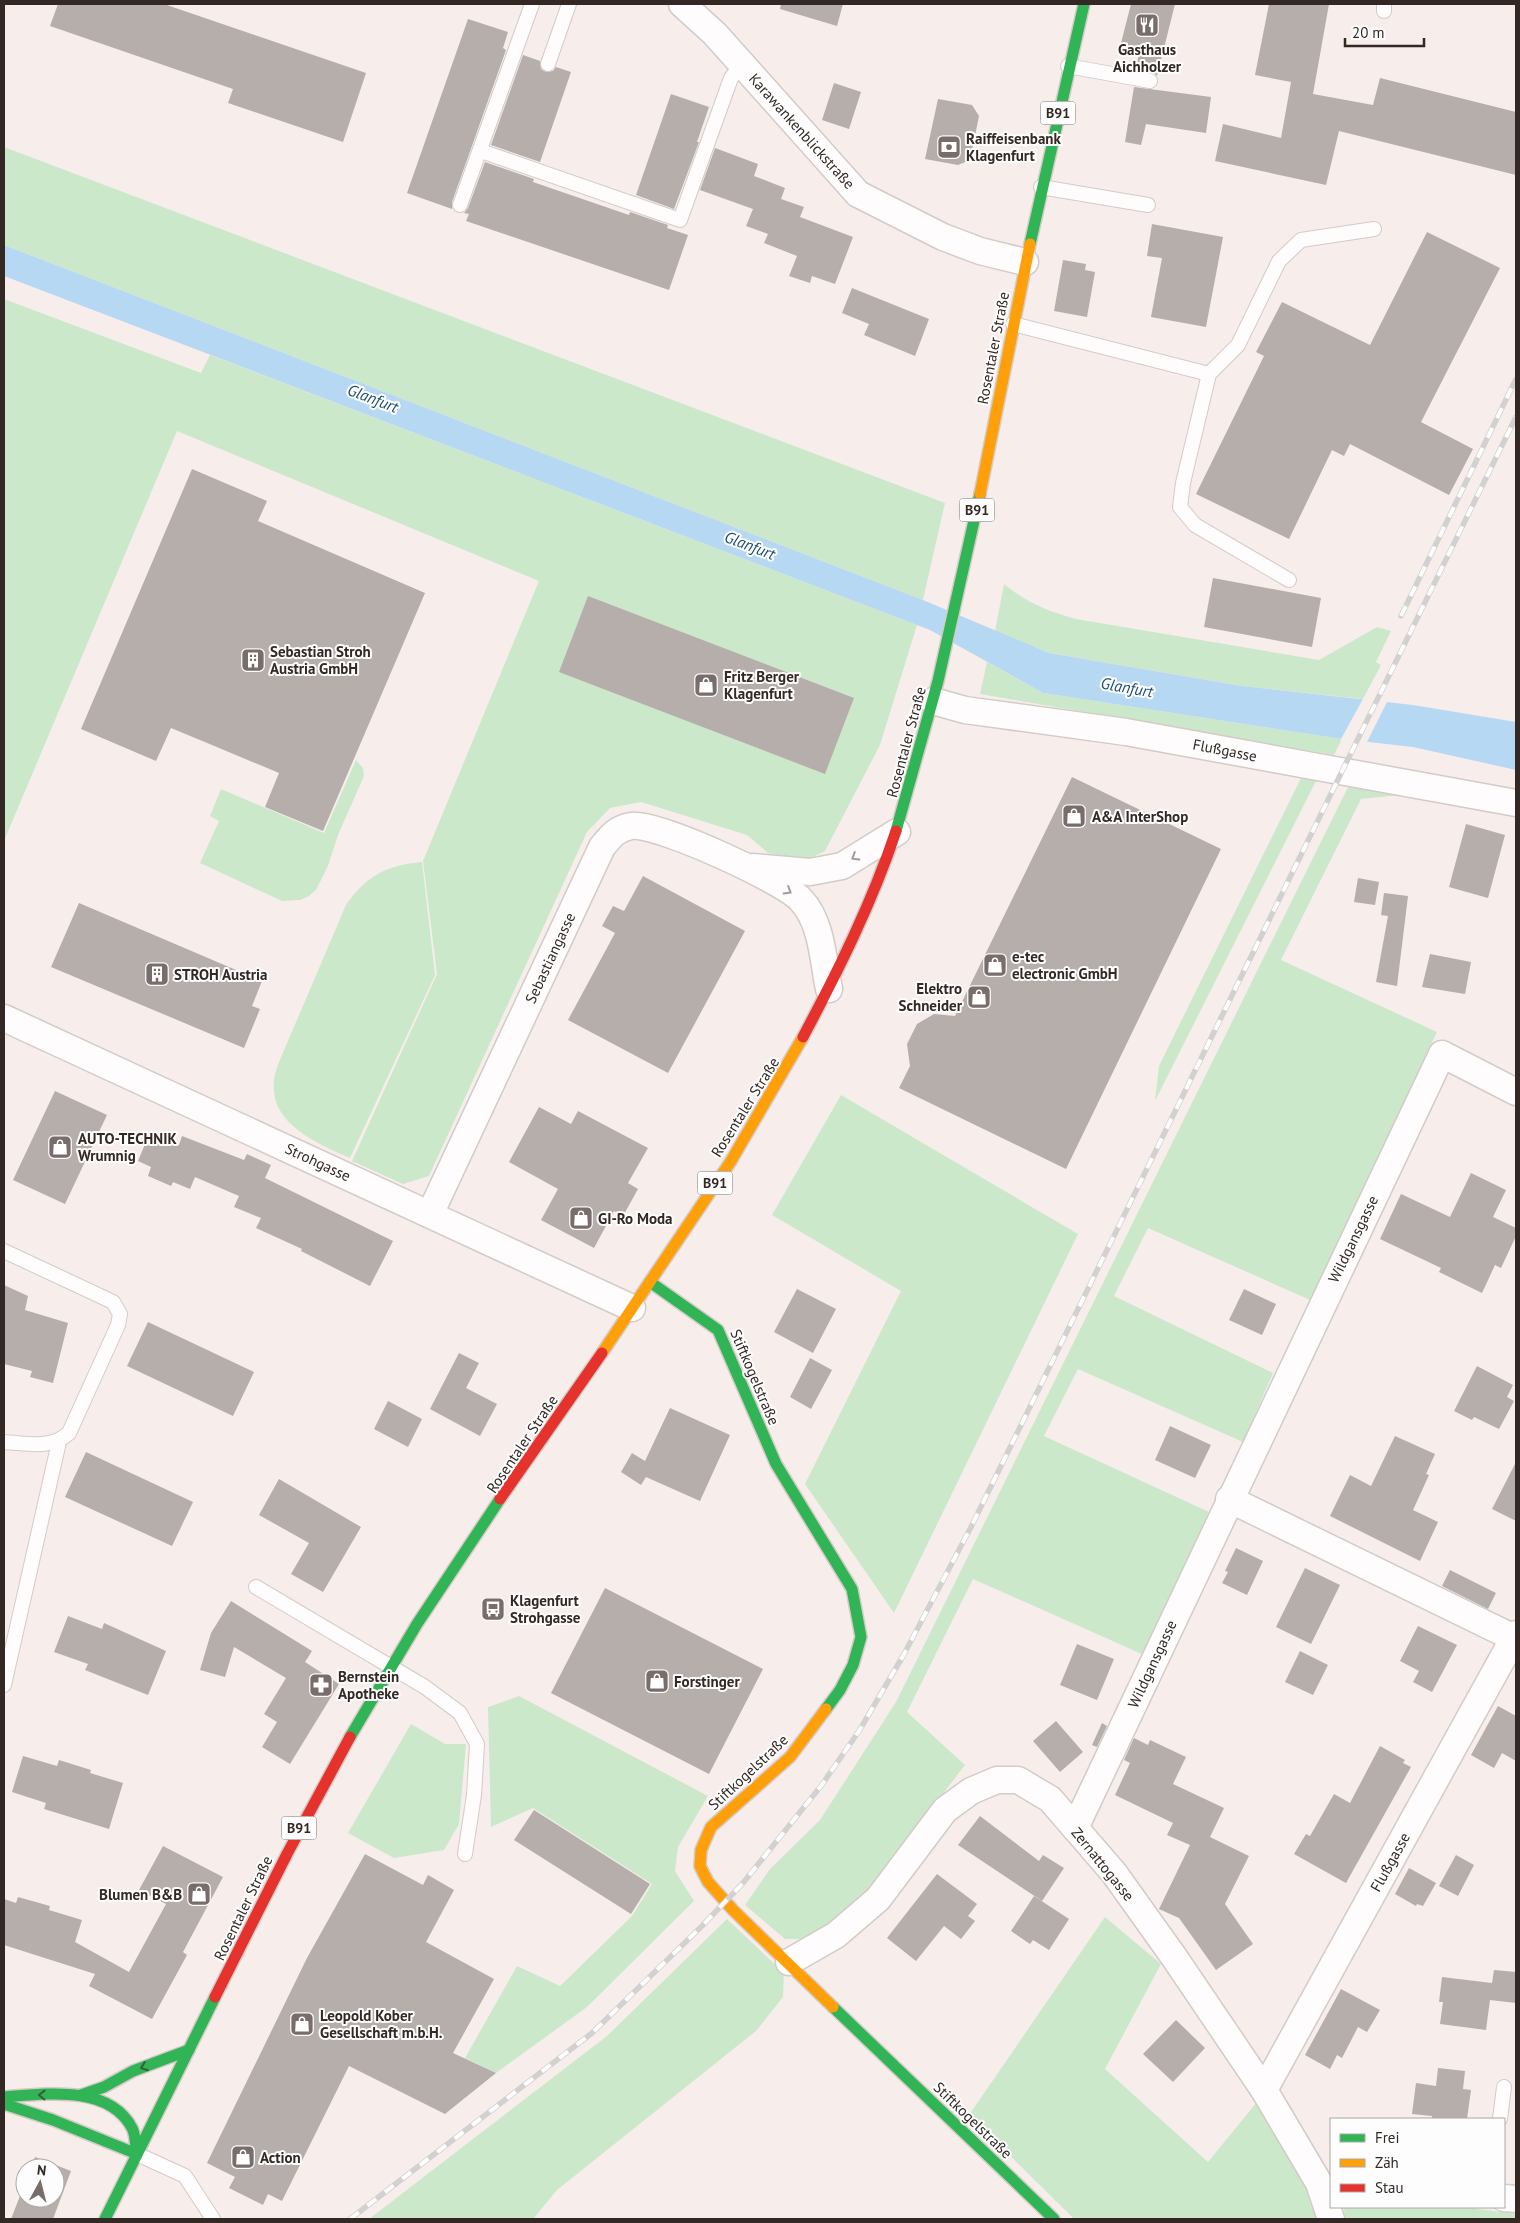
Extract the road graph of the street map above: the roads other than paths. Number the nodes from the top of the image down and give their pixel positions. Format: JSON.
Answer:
{"nodes":[{"id":1,"x":532,"y":4,"type":"edge"},
{"id":2,"x":569,"y":4,"type":"edge"},
{"id":3,"x":682,"y":4,"type":"edge"},
{"id":4,"x":1084,"y":4,"type":"edge"},
{"id":5,"x":548,"y":64,"type":"dead end"},
{"id":6,"x":742,"y":64,"type":"junction"},
{"id":7,"x":1068,"y":66,"type":"junction"},
{"id":8,"x":1150,"y":81,"type":"dead end"},
{"id":9,"x":481,"y":151,"type":"junction"},
{"id":10,"x":1041,"y":187,"type":"junction"},
{"id":11,"x":460,"y":205,"type":"dead end"},
{"id":12,"x":1148,"y":205,"type":"dead end"},
{"id":13,"x":1374,"y":230,"type":"dead end"},
{"id":14,"x":1024,"y":262,"type":"junction"},
{"id":15,"x":1013,"y":324,"type":"junction"},
{"id":16,"x":1209,"y":374,"type":"junction"},
{"id":17,"x":1289,"y":580,"type":"dead end"},
{"id":18,"x":936,"y":690,"type":"junction"},
{"id":19,"x":1516,"y":803,"type":"edge"},
{"id":20,"x":897,"y":832,"type":"junction"},
{"id":21,"x":746,"y":866,"type":"junction"},
{"id":22,"x":829,"y":989,"type":"junction"},
{"id":23,"x":4,"y":1018,"type":"edge"},
{"id":24,"x":1516,"y":1092,"type":"edge"},
{"id":25,"x":430,"y":1214,"type":"junction"},
{"id":26,"x":4,"y":1251,"type":"edge"},
{"id":27,"x":650,"y":1282,"type":"junction"},
{"id":28,"x":632,"y":1308,"type":"junction"},
{"id":29,"x":4,"y":1442,"type":"edge"},
{"id":30,"x":59,"y":1442,"type":"junction"},
{"id":31,"x":1229,"y":1499,"type":"junction"},
{"id":32,"x":256,"y":1587,"type":"dead end"},
{"id":33,"x":1515,"y":1636,"type":"edge"},
{"id":34,"x":390,"y":1666,"type":"junction"},
{"id":35,"x":4,"y":1685,"type":"edge"},
{"id":36,"x":1075,"y":1828,"type":"junction"},
{"id":37,"x":465,"y":1854,"type":"dead end"},
{"id":38,"x":789,"y":1962,"type":"junction"},
{"id":39,"x":189,"y":2050,"type":"junction"},
{"id":40,"x":1504,"y":2087,"type":"dead end"},
{"id":41,"x":1264,"y":2090,"type":"junction"},
{"id":42,"x":81,"y":2095,"type":"junction"},
{"id":43,"x":4,"y":2096,"type":"edge"},
{"id":44,"x":4,"y":2104,"type":"edge"},
{"id":45,"x":1500,"y":2118,"type":"edge"},
{"id":46,"x":137,"y":2154,"type":"junction"},
{"id":47,"x":1325,"y":2182,"type":"edge"},
{"id":48,"x":105,"y":2219,"type":"edge"},
{"id":49,"x":213,"y":2219,"type":"edge"},
{"id":50,"x":1054,"y":2219,"type":"edge"},
{"id":51,"x":1331,"y":2219,"type":"edge"}],
"edges":[{"from":1,"to":9,"type":"lane"},
{"from":2,"to":5,"type":"lane"},
{"from":3,"to":6,"type":"street","name":"Karawankenblickstraße"},
{"from":4,"to":7,"type":"main road","name":"Rosentaler Straße","number":"B91"},
{"from":6,"to":9,"type":"lane"},
{"from":6,"to":14,"type":"street","name":"Karawankenblickstraße"},
{"from":7,"to":8,"type":"lane"},
{"from":7,"to":10,"type":"main road","name":"Rosentaler Straße","number":"B91"},
{"from":9,"to":11,"type":"lane"},
{"from":10,"to":12,"type":"lane"},
{"from":10,"to":14,"type":"main road","name":"Rosentaler Straße","number":"B91"},
{"from":13,"to":16,"type":"lane"},
{"from":14,"to":15,"type":"main road","name":"Rosentaler Straße","number":"B91"},
{"from":15,"to":16,"type":"lane"},
{"from":15,"to":18,"type":"main road","name":"Rosentaler Straße","number":"B91"},
{"from":16,"to":17,"type":"lane"},
{"from":18,"to":19,"type":"street","name":"Flußgasse"},
{"from":18,"to":20,"type":"main road","name":"Rosentaler Straße","number":"B91"},
{"from":20,"to":21,"type":"street","name":"Sebastiangasse","one_way":true},
{"from":20,"to":22,"type":"main road","name":"Rosentaler Straße","number":"B91"},
{"from":21,"to":22,"type":"street","name":"Sebastiangasse","one_way":true},
{"from":21,"to":25,"type":"street","name":"Sebastiangasse"},
{"from":22,"to":27,"type":"main road","name":"Rosentaler Straße","number":"B91"},
{"from":23,"to":25,"type":"street","name":"Strohgasse"},
{"from":24,"to":31,"type":"street","name":"Wildgansgasse"},
{"from":25,"to":28,"type":"street","name":"Strohgasse"},
{"from":26,"to":30,"type":"lane"},
{"from":27,"to":28,"type":"main road","name":"Rosentaler Straße","number":"B91"},
{"from":27,"to":38,"type":"main road","name":"Stiftkogelstraße"},
{"from":28,"to":34,"type":"main road","name":"Rosentaler Straße","number":"B91"},
{"from":29,"to":30,"type":"lane"},
{"from":30,"to":35,"type":"lane"},
{"from":31,"to":33,"type":"street"},
{"from":31,"to":36,"type":"street","name":"Wildgansgasse"},
{"from":32,"to":34,"type":"lane"},
{"from":33,"to":41,"type":"street","name":"Flußgasse"},
{"from":34,"to":37,"type":"lane"},
{"from":34,"to":39,"type":"main road","name":"Rosentaler Straße","number":"B91"},
{"from":36,"to":38,"type":"street","name":"Zernattogasse"},
{"from":36,"to":41,"type":"street","name":"Zernattogasse"},
{"from":38,"to":50,"type":"main road","name":"Stiftkogelstraße"},
{"from":39,"to":42,"type":"main road","one_way":true},
{"from":39,"to":46,"type":"main road","name":"Rosentaler Straße","number":"B91"},
{"from":40,"to":45,"type":"lane"},
{"from":41,"to":47,"type":"street","name":"Zernattogasse"},
{"from":42,"to":43,"type":"main road","one_way":true},
{"from":42,"to":46,"type":"main road"},
{"from":44,"to":46,"type":"main road"},
{"from":46,"to":48,"type":"main road","name":"Rosentaler Straße","number":"B91"},
{"from":46,"to":49,"type":"lane"},
{"from":47,"to":51,"type":"street","name":"Zernattogasse"}]}
